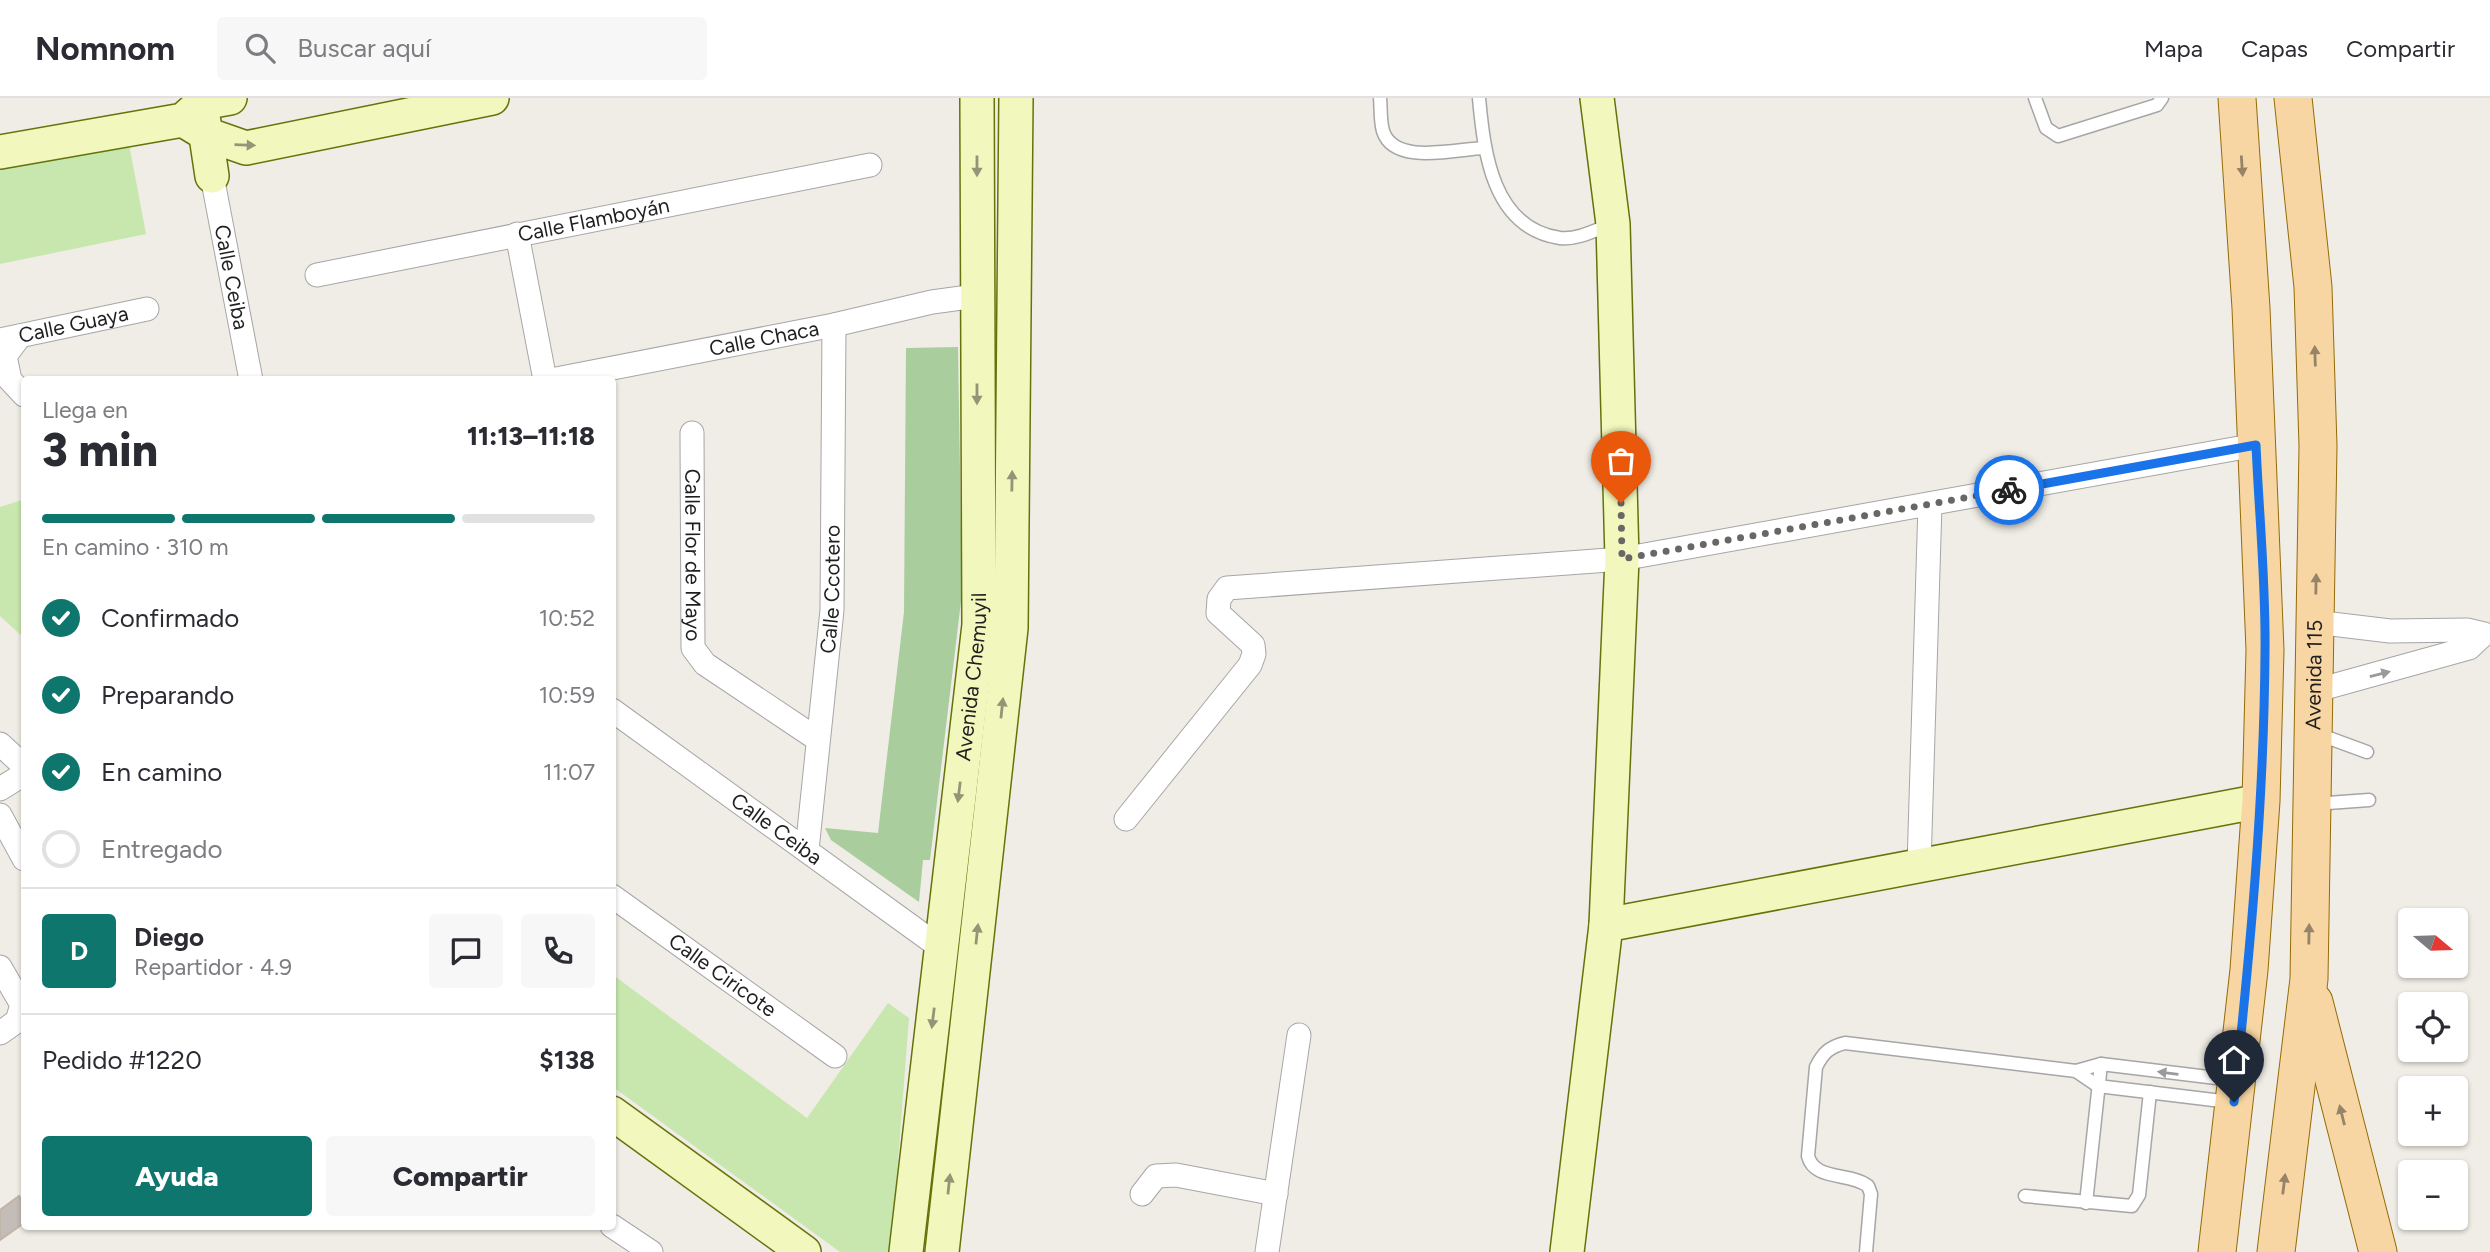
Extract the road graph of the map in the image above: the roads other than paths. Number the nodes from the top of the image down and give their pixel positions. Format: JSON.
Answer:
{"nodes":[{"id":1,"x":492,"y":98,"type":"edge"},
{"id":2,"x":977,"y":98,"type":"edge"},
{"id":3,"x":1016,"y":98,"type":"edge"},
{"id":4,"x":1380,"y":98,"type":"edge"},
{"id":5,"x":1479,"y":98,"type":"edge"},
{"id":6,"x":1597,"y":98,"type":"edge"},
{"id":7,"x":2035,"y":98,"type":"edge"},
{"id":8,"x":2162,"y":98,"type":"edge"},
{"id":9,"x":2237,"y":98,"type":"edge"},
{"id":10,"x":2293,"y":98,"type":"edge"},
{"id":11,"x":204,"y":111,"type":"edge"},
{"id":12,"x":1484,"y":148,"type":"junction"},
{"id":13,"x":0,"y":152,"type":"edge"},
{"id":14,"x":870,"y":165,"type":"dead end"},
{"id":15,"x":212,"y":176,"type":"joint"},
{"id":16,"x":1613,"y":224,"type":"junction"},
{"id":17,"x":517,"y":234,"type":"junction"},
{"id":18,"x":317,"y":275,"type":"dead end"},
{"id":19,"x":976,"y":296,"type":"junction"},
{"id":20,"x":147,"y":309,"type":"dead end"},
{"id":21,"x":834,"y":325,"type":"junction"},
{"id":22,"x":10,"y":338,"type":"edge"},
{"id":23,"x":250,"y":376,"type":"edge"},
{"id":24,"x":544,"y":376,"type":"edge"},
{"id":25,"x":572,"y":376,"type":"edge"},
{"id":26,"x":21,"y":392,"type":"edge"},
{"id":27,"x":692,"y":433,"type":"dead end"},
{"id":28,"x":2256,"y":445,"type":"junction"},
{"id":29,"x":1930,"y":504,"type":"junction"},
{"id":30,"x":1622,"y":559,"type":"junction"},
{"id":31,"x":2315,"y":622,"type":"junction"},
{"id":32,"x":995,"y":626,"type":"junction"},
{"id":33,"x":2487,"y":633,"type":"edge"},
{"id":34,"x":2314,"y":691,"type":"junction"},
{"id":35,"x":616,"y":713,"type":"edge"},
{"id":36,"x":2313,"y":732,"type":"junction"},
{"id":37,"x":817,"y":739,"type":"junction"},
{"id":38,"x":0,"y":744,"type":"edge"},
{"id":39,"x":2367,"y":752,"type":"dead end"},
{"id":40,"x":21,"y":763,"type":"edge"},
{"id":41,"x":21,"y":776,"type":"edge"},
{"id":42,"x":0,"y":789,"type":"edge"},
{"id":43,"x":2369,"y":800,"type":"dead end"},
{"id":44,"x":2261,"y":801,"type":"junction"},
{"id":45,"x":2312,"y":804,"type":"junction"},
{"id":46,"x":0,"y":815,"type":"edge"},
{"id":47,"x":1126,"y":819,"type":"dead end"},
{"id":48,"x":807,"y":850,"type":"junction"},
{"id":49,"x":21,"y":854,"type":"edge"},
{"id":50,"x":1919,"y":866,"type":"junction"},
{"id":51,"x":616,"y":899,"type":"edge"},
{"id":52,"x":1606,"y":925,"type":"junction"},
{"id":53,"x":941,"y":948,"type":"junction"},
{"id":54,"x":0,"y":967,"type":"edge"},
{"id":55,"x":2309,"y":979,"type":"junction"},
{"id":56,"x":21,"y":1003,"type":"edge"},
{"id":57,"x":21,"y":1007,"type":"edge"},
{"id":58,"x":8,"y":1027,"type":"edge"},
{"id":59,"x":1300,"y":1035,"type":"dead end"},
{"id":60,"x":835,"y":1056,"type":"dead end"},
{"id":61,"x":2101,"y":1064,"type":"junction"},
{"id":62,"x":2076,"y":1072,"type":"junction"},
{"id":63,"x":2098,"y":1086,"type":"junction"},
{"id":64,"x":2235,"y":1091,"type":"junction"},
{"id":65,"x":2150,"y":1092,"type":"junction"},
{"id":66,"x":616,"y":1116,"type":"edge"},
{"id":67,"x":1142,"y":1194,"type":"dead end"},
{"id":68,"x":1276,"y":1194,"type":"junction"},
{"id":69,"x":2025,"y":1196,"type":"dead end"},
{"id":70,"x":2086,"y":1203,"type":"junction"},
{"id":71,"x":616,"y":1229,"type":"edge"},
{"id":72,"x":651,"y":1252,"type":"edge"},
{"id":73,"x":804,"y":1252,"type":"edge"},
{"id":74,"x":906,"y":1252,"type":"edge"},
{"id":75,"x":942,"y":1252,"type":"edge"},
{"id":76,"x":1267,"y":1252,"type":"edge"},
{"id":77,"x":1567,"y":1252,"type":"edge"},
{"id":78,"x":1866,"y":1252,"type":"edge"},
{"id":79,"x":2217,"y":1252,"type":"edge"},
{"id":80,"x":2276,"y":1252,"type":"edge"},
{"id":81,"x":2378,"y":1252,"type":"edge"}],
"edges":[{"from":11,"to":1,"type":"main road","one_way":true},
{"from":2,"to":19,"type":"main road","name":"Avenida Chemuyil","one_way":true},
{"from":32,"to":3,"type":"main road","name":"Avenida Chemuyil","one_way":true},
{"from":4,"to":12,"type":"lane"},
{"from":5,"to":12,"type":"lane"},
{"from":6,"to":16,"type":"main road"},
{"from":7,"to":8,"type":"lane"},
{"from":9,"to":28,"type":"main road","one_way":true},
{"from":31,"to":10,"type":"main road","name":"Avenida 115","one_way":true},
{"from":11,"to":13,"type":"main road"},
{"from":11,"to":15,"type":"main road"},
{"from":12,"to":16,"type":"lane"},
{"from":14,"to":17,"type":"street","name":"Calle Flamboyán"},
{"from":15,"to":23,"type":"street","name":"Calle Ceiba"},
{"from":16,"to":30,"type":"main road"},
{"from":17,"to":18,"type":"street","name":"Calle Flamboyán"},
{"from":17,"to":24,"type":"street"},
{"from":19,"to":21,"type":"street","name":"Calle Chaca"},
{"from":19,"to":32,"type":"main road","name":"Avenida Chemuyil","one_way":true},
{"from":20,"to":22,"type":"street","name":"Calle Guaya"},
{"from":21,"to":25,"type":"street","name":"Calle Chaca"},
{"from":21,"to":37,"type":"street","name":"Calle Ccotero"},
{"from":22,"to":26,"type":"street"},
{"from":27,"to":37,"type":"street","name":"Calle Flor de Mayo"},
{"from":28,"to":29,"type":"street"},
{"from":28,"to":44,"type":"main road"},
{"from":29,"to":30,"type":"street"},
{"from":29,"to":50,"type":"street"},
{"from":30,"to":47,"type":"street"},
{"from":30,"to":52,"type":"main road"},
{"from":31,"to":33,"type":"street"},
{"from":31,"to":34,"type":"main road","name":"Avenida 115"},
{"from":32,"to":53,"type":"main road","name":"Avenida Chemuyil","one_way":true},
{"from":75,"to":32,"type":"main road","name":"Avenida Chemuyil","one_way":true},
{"from":34,"to":33,"type":"street","one_way":true},
{"from":34,"to":36,"type":"main road","name":"Avenida 115"},
{"from":35,"to":48,"type":"street","name":"Calle Ceiba"},
{"from":36,"to":39,"type":"lane"},
{"from":36,"to":45,"type":"main road","name":"Avenida 115"},
{"from":37,"to":48,"type":"street","name":"Calle Ccotero"},
{"from":38,"to":40,"type":"street"},
{"from":41,"to":42,"type":"street"},
{"from":43,"to":45,"type":"lane"},
{"from":44,"to":50,"type":"main road"},
{"from":44,"to":64,"type":"main road"},
{"from":55,"to":45,"type":"main road","name":"Avenida 115","one_way":true},
{"from":46,"to":49,"type":"street"},
{"from":48,"to":53,"type":"street","name":"Calle Ceiba"},
{"from":50,"to":52,"type":"main road"},
{"from":51,"to":60,"type":"street","name":"Calle Ciricote"},
{"from":52,"to":77,"type":"main road"},
{"from":53,"to":74,"type":"main road","name":"Avenida Chemuyil","one_way":true},
{"from":54,"to":56,"type":"street"},
{"from":80,"to":55,"type":"main road","name":"Avenida 115","one_way":true},
{"from":81,"to":55,"type":"main road","one_way":true},
{"from":57,"to":58,"type":"street"},
{"from":59,"to":68,"type":"street"},
{"from":61,"to":62,"type":"lane"},
{"from":61,"to":63,"type":"lane"},
{"from":64,"to":61,"type":"lane","one_way":true},
{"from":62,"to":63,"type":"lane"},
{"from":62,"to":78,"type":"lane"},
{"from":63,"to":65,"type":"lane"},
{"from":63,"to":70,"type":"lane"},
{"from":64,"to":65,"type":"lane"},
{"from":64,"to":79,"type":"main road"},
{"from":65,"to":70,"type":"lane"},
{"from":66,"to":73,"type":"main road"},
{"from":67,"to":68,"type":"street"},
{"from":68,"to":76,"type":"street"},
{"from":69,"to":70,"type":"lane"},
{"from":71,"to":72,"type":"street"}]}
